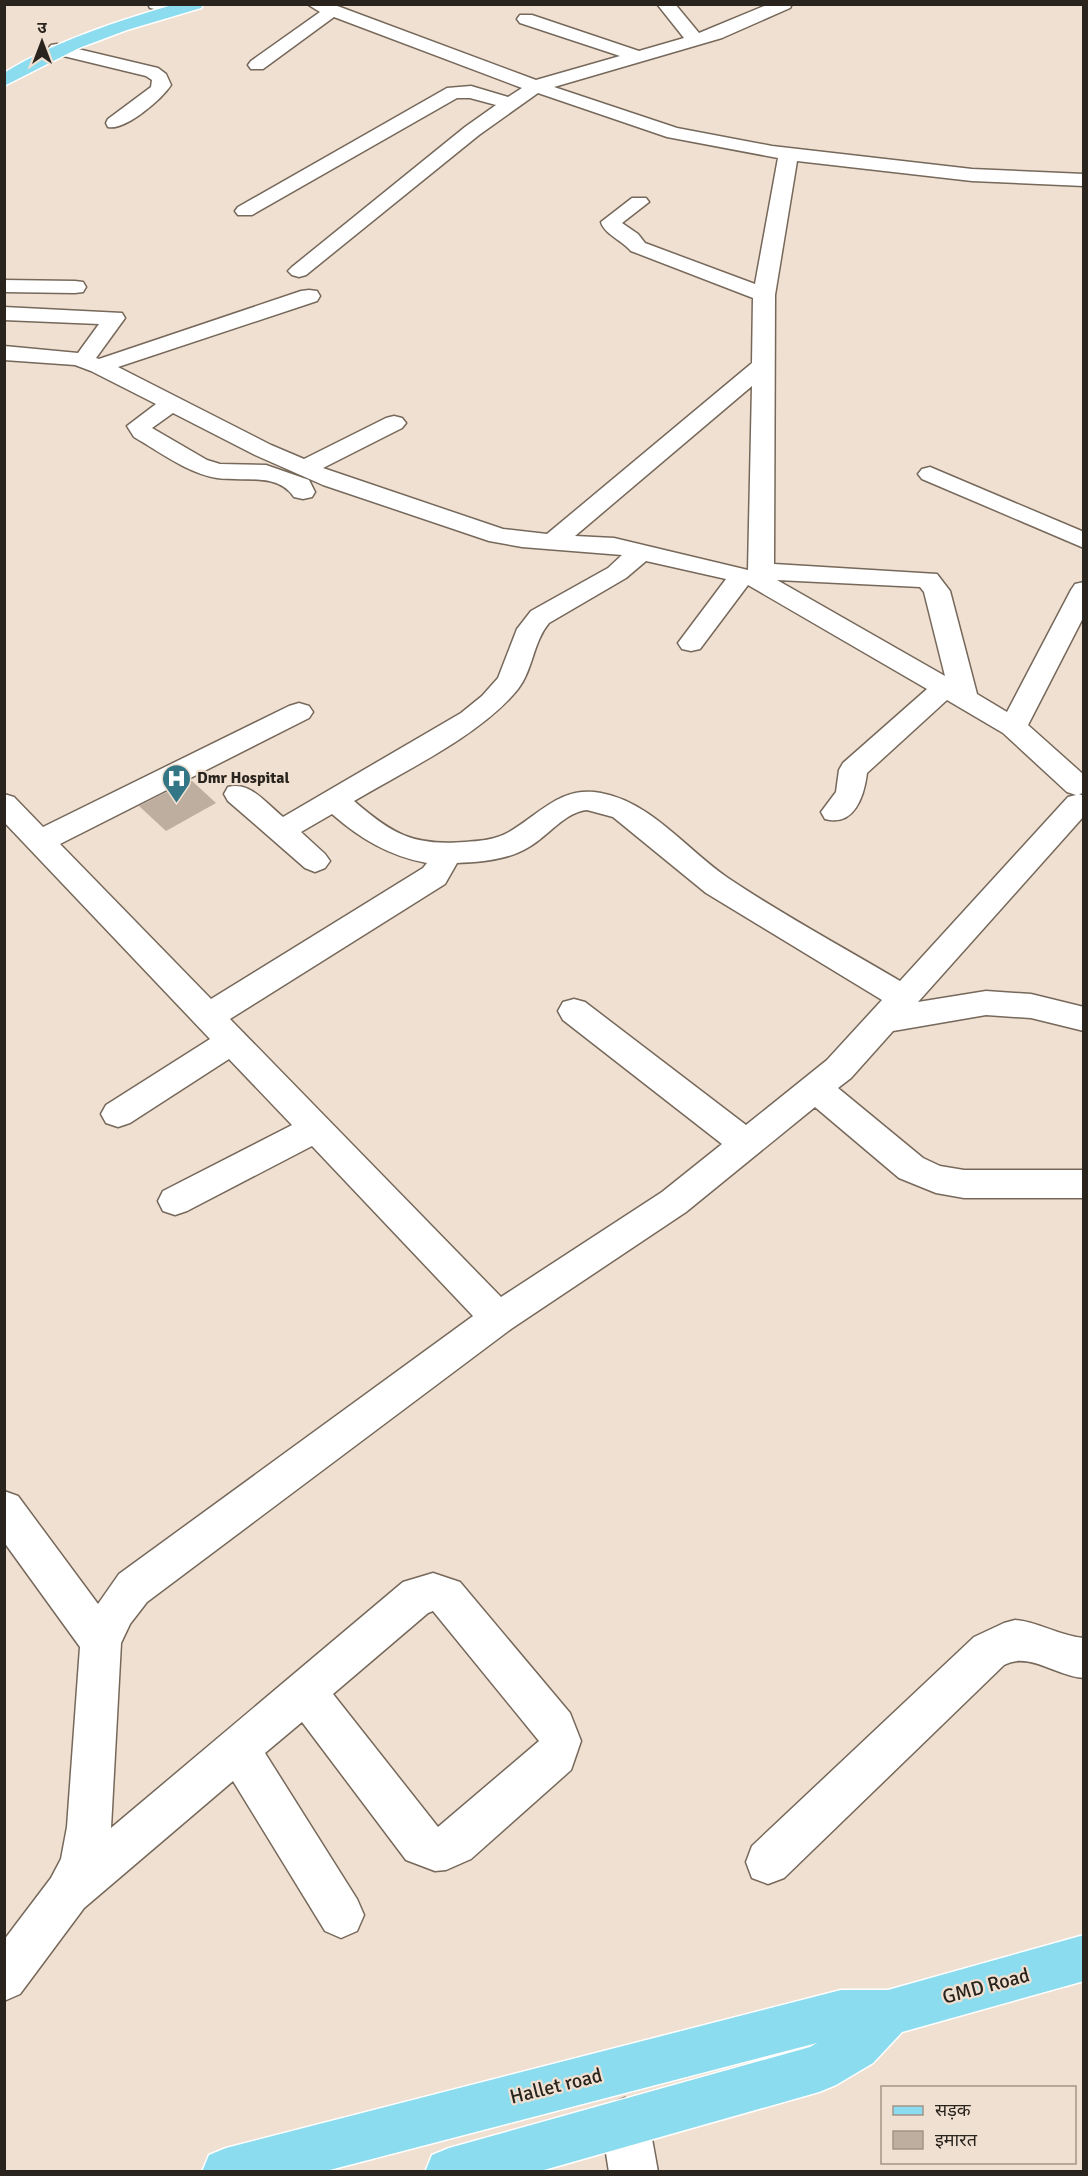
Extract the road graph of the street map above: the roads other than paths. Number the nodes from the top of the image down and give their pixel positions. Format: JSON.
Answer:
{"nodes":[{"id":1,"x":195,"y":4,"type":"edge"},
{"id":2,"x":665,"y":4,"type":"edge"},
{"id":3,"x":784,"y":4,"type":"edge"},
{"id":4,"x":162,"y":5,"type":"edge"},
{"id":5,"x":324,"y":8,"type":"edge"},
{"id":6,"x":526,"y":19,"type":"dead end"},
{"id":7,"x":695,"y":40,"type":"junction"},
{"id":8,"x":57,"y":50,"type":"junction"},
{"id":9,"x":638,"y":56,"type":"junction"},
{"id":10,"x":257,"y":64,"type":"dead end"},
{"id":11,"x":4,"y":69,"type":"edge"},
{"id":12,"x":4,"y":81,"type":"edge"},
{"id":13,"x":536,"y":86,"type":"junction"},
{"id":14,"x":511,"y":104,"type":"junction"},
{"id":15,"x":116,"y":123,"type":"dead end"},
{"id":16,"x":788,"y":154,"type":"junction"},
{"id":17,"x":1083,"y":164,"type":"edge"},
{"id":18,"x":1048,"y":179,"type":"junction"},
{"id":19,"x":1083,"y":180,"type":"edge"},
{"id":20,"x":639,"y":202,"type":"dead end"},
{"id":21,"x":245,"y":211,"type":"dead end"},
{"id":22,"x":299,"y":271,"type":"dead end"},
{"id":23,"x":4,"y":285,"type":"edge"},
{"id":24,"x":75,"y":287,"type":"dead end"},
{"id":25,"x":764,"y":295,"type":"junction"},
{"id":26,"x":309,"y":296,"type":"dead end"},
{"id":27,"x":4,"y":313,"type":"edge"},
{"id":28,"x":42,"y":314,"type":"junction"},
{"id":29,"x":14,"y":360,"type":"edge"},
{"id":30,"x":91,"y":363,"type":"junction"},
{"id":31,"x":763,"y":365,"type":"junction"},
{"id":32,"x":172,"y":403,"type":"junction"},
{"id":33,"x":394,"y":423,"type":"dead end"},
{"id":34,"x":304,"y":468,"type":"junction"},
{"id":35,"x":930,"y":474,"type":"dead end"},
{"id":36,"x":303,"y":492,"type":"dead end"},
{"id":37,"x":1083,"y":541,"type":"edge"},
{"id":38,"x":553,"y":542,"type":"junction"},
{"id":39,"x":641,"y":552,"type":"junction"},
{"id":40,"x":755,"y":576,"type":"junction"},
{"id":41,"x":1083,"y":590,"type":"edge"},
{"id":42,"x":691,"y":643,"type":"dead end"},
{"id":43,"x":955,"y":693,"type":"junction"},
{"id":44,"x":299,"y":712,"type":"dead end"},
{"id":45,"x":1013,"y":727,"type":"junction"},
{"id":46,"x":238,"y":794,"type":"dead end"},
{"id":47,"x":1080,"y":795,"type":"edge"},
{"id":48,"x":334,"y":799,"type":"junction"},
{"id":49,"x":4,"y":804,"type":"edge"},
{"id":50,"x":835,"y":812,"type":"dead end"},
{"id":51,"x":279,"y":832,"type":"junction"},
{"id":52,"x":40,"y":841,"type":"junction"},
{"id":53,"x":447,"y":855,"type":"junction"},
{"id":54,"x":315,"y":861,"type":"dead end"},
{"id":55,"x":893,"y":1009,"type":"junction"},
{"id":56,"x":574,"y":1011,"type":"dead end"},
{"id":57,"x":209,"y":1016,"type":"junction"},
{"id":58,"x":1083,"y":1019,"type":"edge"},
{"id":59,"x":233,"y":1040,"type":"junction"},
{"id":60,"x":815,"y":1088,"type":"junction"},
{"id":61,"x":118,"y":1114,"type":"dead end"},
{"id":62,"x":317,"y":1128,"type":"junction"},
{"id":63,"x":746,"y":1144,"type":"junction"},
{"id":64,"x":1083,"y":1184,"type":"edge"},
{"id":65,"x":176,"y":1201,"type":"dead end"},
{"id":66,"x":498,"y":1318,"type":"junction"},
{"id":67,"x":4,"y":1509,"type":"edge"},
{"id":68,"x":102,"y":1642,"type":"junction"},
{"id":69,"x":1083,"y":1658,"type":"edge"},
{"id":70,"x":305,"y":1692,"type":"junction"},
{"id":71,"x":238,"y":1749,"type":"junction"},
{"id":72,"x":768,"y":1862,"type":"dead end"},
{"id":73,"x":67,"y":1894,"type":"junction"},
{"id":74,"x":341,"y":1915,"type":"dead end"},
{"id":75,"x":1083,"y":1958,"type":"edge"},
{"id":76,"x":4,"y":1978,"type":"edge"},
{"id":77,"x":888,"y":2013,"type":"junction"},
{"id":78,"x":625,"y":2122,"type":"junction"},
{"id":79,"x":226,"y":2172,"type":"edge"},
{"id":80,"x":449,"y":2172,"type":"edge"},
{"id":81,"x":634,"y":2172,"type":"edge"}],
"edges":[{"from":1,"to":8,"type":"main road"},
{"from":2,"to":7,"type":"street"},
{"from":3,"to":7,"type":"street"},
{"from":4,"to":11,"type":"main road"},
{"from":5,"to":10,"type":"street"},
{"from":5,"to":13,"type":"street"},
{"from":6,"to":9,"type":"street"},
{"from":7,"to":9,"type":"street"},
{"from":8,"to":12,"type":"main road"},
{"from":8,"to":15,"type":"street"},
{"from":9,"to":13,"type":"street"},
{"from":13,"to":14,"type":"street"},
{"from":13,"to":16,"type":"street"},
{"from":14,"to":21,"type":"street"},
{"from":14,"to":22,"type":"street"},
{"from":16,"to":18,"type":"street"},
{"from":16,"to":25,"type":"street"},
{"from":17,"to":18,"type":"street"},
{"from":18,"to":19,"type":"street"},
{"from":20,"to":25,"type":"street"},
{"from":23,"to":24,"type":"street"},
{"from":25,"to":31,"type":"street"},
{"from":26,"to":30,"type":"street"},
{"from":27,"to":28,"type":"street"},
{"from":28,"to":29,"type":"street"},
{"from":28,"to":30,"type":"street"},
{"from":29,"to":30,"type":"street"},
{"from":30,"to":32,"type":"street"},
{"from":31,"to":38,"type":"street"},
{"from":31,"to":40,"type":"street"},
{"from":32,"to":34,"type":"street"},
{"from":32,"to":36,"type":"street"},
{"from":33,"to":34,"type":"street"},
{"from":34,"to":38,"type":"street"},
{"from":35,"to":37,"type":"street"},
{"from":38,"to":39,"type":"street"},
{"from":39,"to":40,"type":"street"},
{"from":39,"to":48,"type":"street"},
{"from":40,"to":42,"type":"street"},
{"from":40,"to":43,"type":"street"},
{"from":40,"to":43,"type":"street"},
{"from":41,"to":45,"type":"street"},
{"from":43,"to":45,"type":"street"},
{"from":43,"to":50,"type":"street"},
{"from":44,"to":52,"type":"street"},
{"from":45,"to":47,"type":"street"},
{"from":46,"to":51,"type":"street"},
{"from":47,"to":55,"type":"street"},
{"from":48,"to":51,"type":"street"},
{"from":48,"to":53,"type":"street"},
{"from":49,"to":52,"type":"street"},
{"from":51,"to":54,"type":"street"},
{"from":52,"to":57,"type":"street"},
{"from":53,"to":55,"type":"street"},
{"from":53,"to":57,"type":"street"},
{"from":55,"to":58,"type":"street"},
{"from":55,"to":60,"type":"street"},
{"from":56,"to":63,"type":"street"},
{"from":57,"to":59,"type":"street"},
{"from":59,"to":61,"type":"street"},
{"from":59,"to":62,"type":"street"},
{"from":60,"to":63,"type":"street"},
{"from":60,"to":64,"type":"street"},
{"from":62,"to":65,"type":"street"},
{"from":62,"to":66,"type":"street"},
{"from":63,"to":66,"type":"street"},
{"from":66,"to":68,"type":"street"},
{"from":67,"to":68,"type":"street"},
{"from":68,"to":73,"type":"street"},
{"from":69,"to":72,"type":"street"},
{"from":70,"to":70,"type":"street"},
{"from":70,"to":71,"type":"street"},
{"from":71,"to":73,"type":"street"},
{"from":71,"to":74,"type":"street"},
{"from":73,"to":76,"type":"street"},
{"from":75,"to":77,"type":"main road","name":"GMD Road"},
{"from":77,"to":78,"type":"main road"},
{"from":77,"to":79,"type":"main road","name":"Hallet road"},
{"from":78,"to":80,"type":"main road"},
{"from":78,"to":81,"type":"street"}]}
